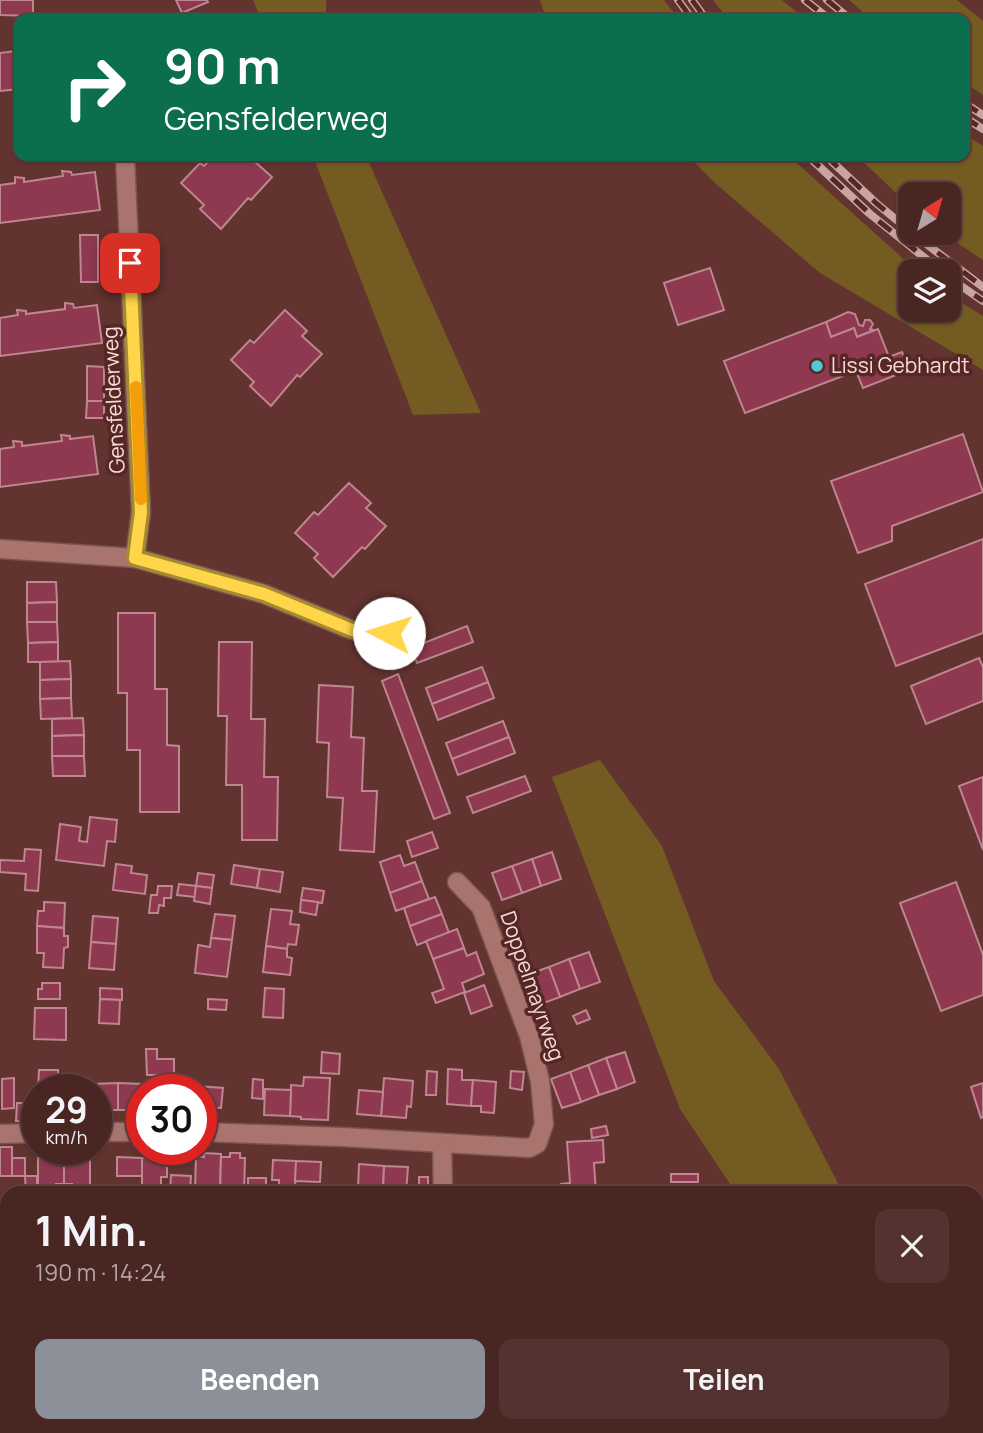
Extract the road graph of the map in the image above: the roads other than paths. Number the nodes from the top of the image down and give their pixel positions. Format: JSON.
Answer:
{"nodes":[{"id":1,"x":125,"y":161,"type":"edge"},
{"id":2,"x":0,"y":549,"type":"edge"},
{"id":3,"x":135,"y":558,"type":"junction"},
{"id":4,"x":389,"y":633,"type":"dead end"},
{"id":5,"x":457,"y":882,"type":"dead end"},
{"id":6,"x":0,"y":1133,"type":"edge"},
{"id":7,"x":21,"y":1133,"type":"edge"},
{"id":8,"x":217,"y":1133,"type":"edge"},
{"id":9,"x":442,"y":1143,"type":"junction"},
{"id":10,"x":443,"y":1186,"type":"edge"}],
"edges":[{"from":1,"to":3,"type":"street","name":"Gensfelderweg"},
{"from":2,"to":3,"type":"street"},
{"from":3,"to":4,"type":"street"},
{"from":5,"to":9,"type":"street","name":"Doppelmayrweg"},
{"from":6,"to":7,"type":"street"},
{"from":8,"to":9,"type":"street","name":"Doppelmayrweg"},
{"from":9,"to":10,"type":"street"}]}
